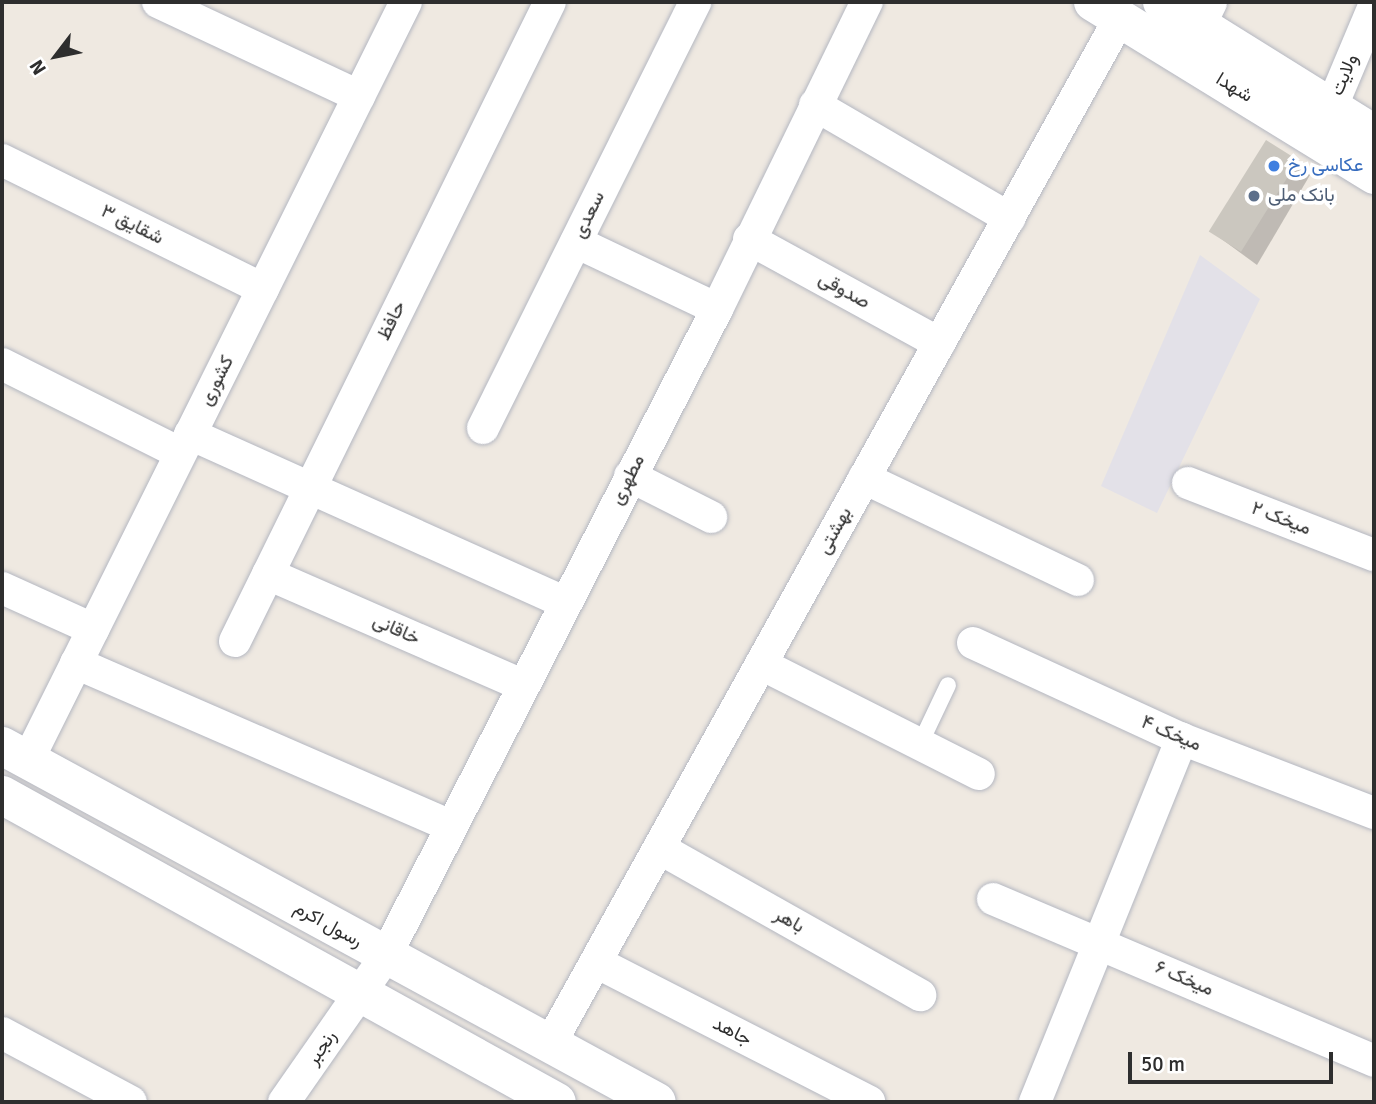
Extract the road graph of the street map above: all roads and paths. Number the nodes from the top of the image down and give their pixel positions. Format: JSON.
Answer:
{"nodes":[{"id":1,"x":158,"y":2,"type":"edge"},
{"id":2,"x":406,"y":2,"type":"edge"},
{"id":3,"x":550,"y":2,"type":"edge"},
{"id":4,"x":695,"y":2,"type":"edge"},
{"id":5,"x":867,"y":2,"type":"edge"},
{"id":6,"x":1162,"y":2,"type":"edge"},
{"id":7,"x":1374,"y":6,"type":"edge"},
{"id":8,"x":1107,"y":10,"type":"edge"},
{"id":9,"x":1206,"y":13,"type":"edge"},
{"id":10,"x":359,"y":96,"type":"junction"},
{"id":11,"x":815,"y":105,"type":"junction"},
{"id":12,"x":1332,"y":106,"type":"junction"},
{"id":13,"x":1374,"y":134,"type":"edge"},
{"id":14,"x":2,"y":160,"type":"edge"},
{"id":15,"x":1374,"y":175,"type":"edge"},
{"id":16,"x":1009,"y":218,"type":"junction"},
{"id":17,"x":749,"y":239,"type":"junction"},
{"id":18,"x":576,"y":242,"type":"junction"},
{"id":19,"x":262,"y":289,"type":"junction"},
{"id":20,"x":717,"y":309,"type":"junction"},
{"id":21,"x":939,"y":343,"type":"junction"},
{"id":22,"x":2,"y":364,"type":"edge"},
{"id":23,"x":483,"y":428,"type":"dead end"},
{"id":24,"x":185,"y":444,"type":"junction"},
{"id":25,"x":630,"y":477,"type":"junction"},
{"id":26,"x":864,"y":478,"type":"junction"},
{"id":27,"x":1188,"y":483,"type":"dead end"},
{"id":28,"x":310,"y":489,"type":"junction"},
{"id":29,"x":711,"y":517,"type":"dead end"},
{"id":30,"x":1374,"y":555,"type":"edge"},
{"id":31,"x":268,"y":574,"type":"junction"},
{"id":32,"x":1078,"y":580,"type":"dead end"},
{"id":33,"x":2,"y":588,"type":"edge"},
{"id":34,"x":566,"y":603,"type":"junction"},
{"id":35,"x":93,"y":629,"type":"junction"},
{"id":36,"x":235,"y":641,"type":"dead end"},
{"id":37,"x":973,"y":643,"type":"dead end"},
{"id":38,"x":76,"y":663,"type":"junction"},
{"id":39,"x":761,"y":664,"type":"junction"},
{"id":40,"x":948,"y":685,"type":"dead end"},
{"id":41,"x":524,"y":686,"type":"junction"},
{"id":42,"x":1182,"y":739,"type":"junction"},
{"id":43,"x":920,"y":744,"type":"junction"},
{"id":44,"x":15,"y":753,"type":"edge"},
{"id":45,"x":979,"y":774,"type":"dead end"},
{"id":46,"x":2,"y":794,"type":"edge"},
{"id":47,"x":1374,"y":813,"type":"edge"},
{"id":48,"x":451,"y":826,"type":"junction"},
{"id":49,"x":659,"y":848,"type":"junction"},
{"id":50,"x":993,"y":899,"type":"dead end"},
{"id":51,"x":1098,"y":943,"type":"junction"},
{"id":52,"x":385,"y":957,"type":"junction"},
{"id":53,"x":596,"y":961,"type":"junction"},
{"id":54,"x":360,"y":993,"type":"junction"},
{"id":55,"x":920,"y":995,"type":"dead end"},
{"id":56,"x":2,"y":1033,"type":"edge"},
{"id":57,"x":550,"y":1044,"type":"junction"},
{"id":58,"x":1374,"y":1061,"type":"edge"},
{"id":59,"x":533,"y":1097,"type":"edge"},
{"id":60,"x":131,"y":1102,"type":"edge"},
{"id":61,"x":284,"y":1102,"type":"edge"},
{"id":62,"x":657,"y":1102,"type":"edge"},
{"id":63,"x":869,"y":1102,"type":"edge"},
{"id":64,"x":1035,"y":1102,"type":"edge"}],
"edges":[{"from":1,"to":10,"type":"street"},
{"from":2,"to":10,"type":"street","name":"کشوری"},
{"from":3,"to":28,"type":"street","name":"حافظ"},
{"from":4,"to":18,"type":"street","name":"سعدی"},
{"from":5,"to":11,"type":"street","name":"مطهری"},
{"from":6,"to":9,"type":"street","name":"شهدا"},
{"from":7,"to":12,"type":"street","name":"ولایت"},
{"from":8,"to":15,"type":"street","name":"شهدا"},
{"from":8,"to":16,"type":"street","name":"بهشتی"},
{"from":9,"to":12,"type":"street","name":"شهدا"},
{"from":10,"to":19,"type":"street","name":"کشوری"},
{"from":11,"to":16,"type":"street"},
{"from":11,"to":17,"type":"street","name":"مطهری"},
{"from":12,"to":13,"type":"street","name":"شهدا"},
{"from":14,"to":19,"type":"street","name":"شقایق ۳"},
{"from":16,"to":21,"type":"street","name":"بهشتی"},
{"from":17,"to":20,"type":"street","name":"مطهری"},
{"from":17,"to":21,"type":"street","name":"صدوقی"},
{"from":18,"to":20,"type":"street"},
{"from":18,"to":23,"type":"street","name":"سعدی"},
{"from":19,"to":24,"type":"street","name":"کشوری"},
{"from":20,"to":25,"type":"street","name":"مطهری"},
{"from":21,"to":26,"type":"street","name":"بهشتی"},
{"from":22,"to":24,"type":"street"},
{"from":24,"to":28,"type":"street"},
{"from":24,"to":35,"type":"street","name":"کشوری"},
{"from":25,"to":29,"type":"street"},
{"from":25,"to":34,"type":"street","name":"مطهری"},
{"from":26,"to":32,"type":"street"},
{"from":26,"to":39,"type":"street","name":"بهشتی"},
{"from":27,"to":30,"type":"street","name":"میخک ۲"},
{"from":28,"to":31,"type":"street","name":"حافظ"},
{"from":28,"to":34,"type":"street"},
{"from":31,"to":36,"type":"street","name":"حافظ"},
{"from":31,"to":41,"type":"street","name":"خاقانی"},
{"from":33,"to":35,"type":"street"},
{"from":34,"to":41,"type":"street","name":"مطهری"},
{"from":35,"to":38,"type":"street","name":"کشوری"},
{"from":37,"to":42,"type":"street","name":"میخک ۴"},
{"from":38,"to":44,"type":"street","name":"کشوری"},
{"from":38,"to":48,"type":"street"},
{"from":39,"to":43,"type":"street"},
{"from":39,"to":49,"type":"street","name":"بهشتی"},
{"from":40,"to":43,"type":"lane"},
{"from":41,"to":48,"type":"street","name":"مطهری"},
{"from":42,"to":47,"type":"street","name":"میخک ۴"},
{"from":42,"to":51,"type":"street"},
{"from":43,"to":45,"type":"street"},
{"from":44,"to":52,"type":"street","name":"رسول اکرم"},
{"from":46,"to":54,"type":"street"},
{"from":48,"to":52,"type":"street","name":"مطهری"},
{"from":49,"to":53,"type":"street","name":"بهشتی"},
{"from":49,"to":55,"type":"street","name":"باهر"},
{"from":50,"to":51,"type":"street","name":"میخک ۶"},
{"from":51,"to":58,"type":"street","name":"میخک ۶"},
{"from":51,"to":64,"type":"street"},
{"from":52,"to":54,"type":"street","name":"رنجبر"},
{"from":52,"to":57,"type":"street","name":"رسول اکرم"},
{"from":53,"to":57,"type":"street","name":"بهشتی"},
{"from":53,"to":63,"type":"street","name":"جاهد"},
{"from":54,"to":59,"type":"street"},
{"from":54,"to":61,"type":"street","name":"رنجبر"},
{"from":56,"to":60,"type":"street"},
{"from":57,"to":62,"type":"street","name":"رسول اکرم"}]}
